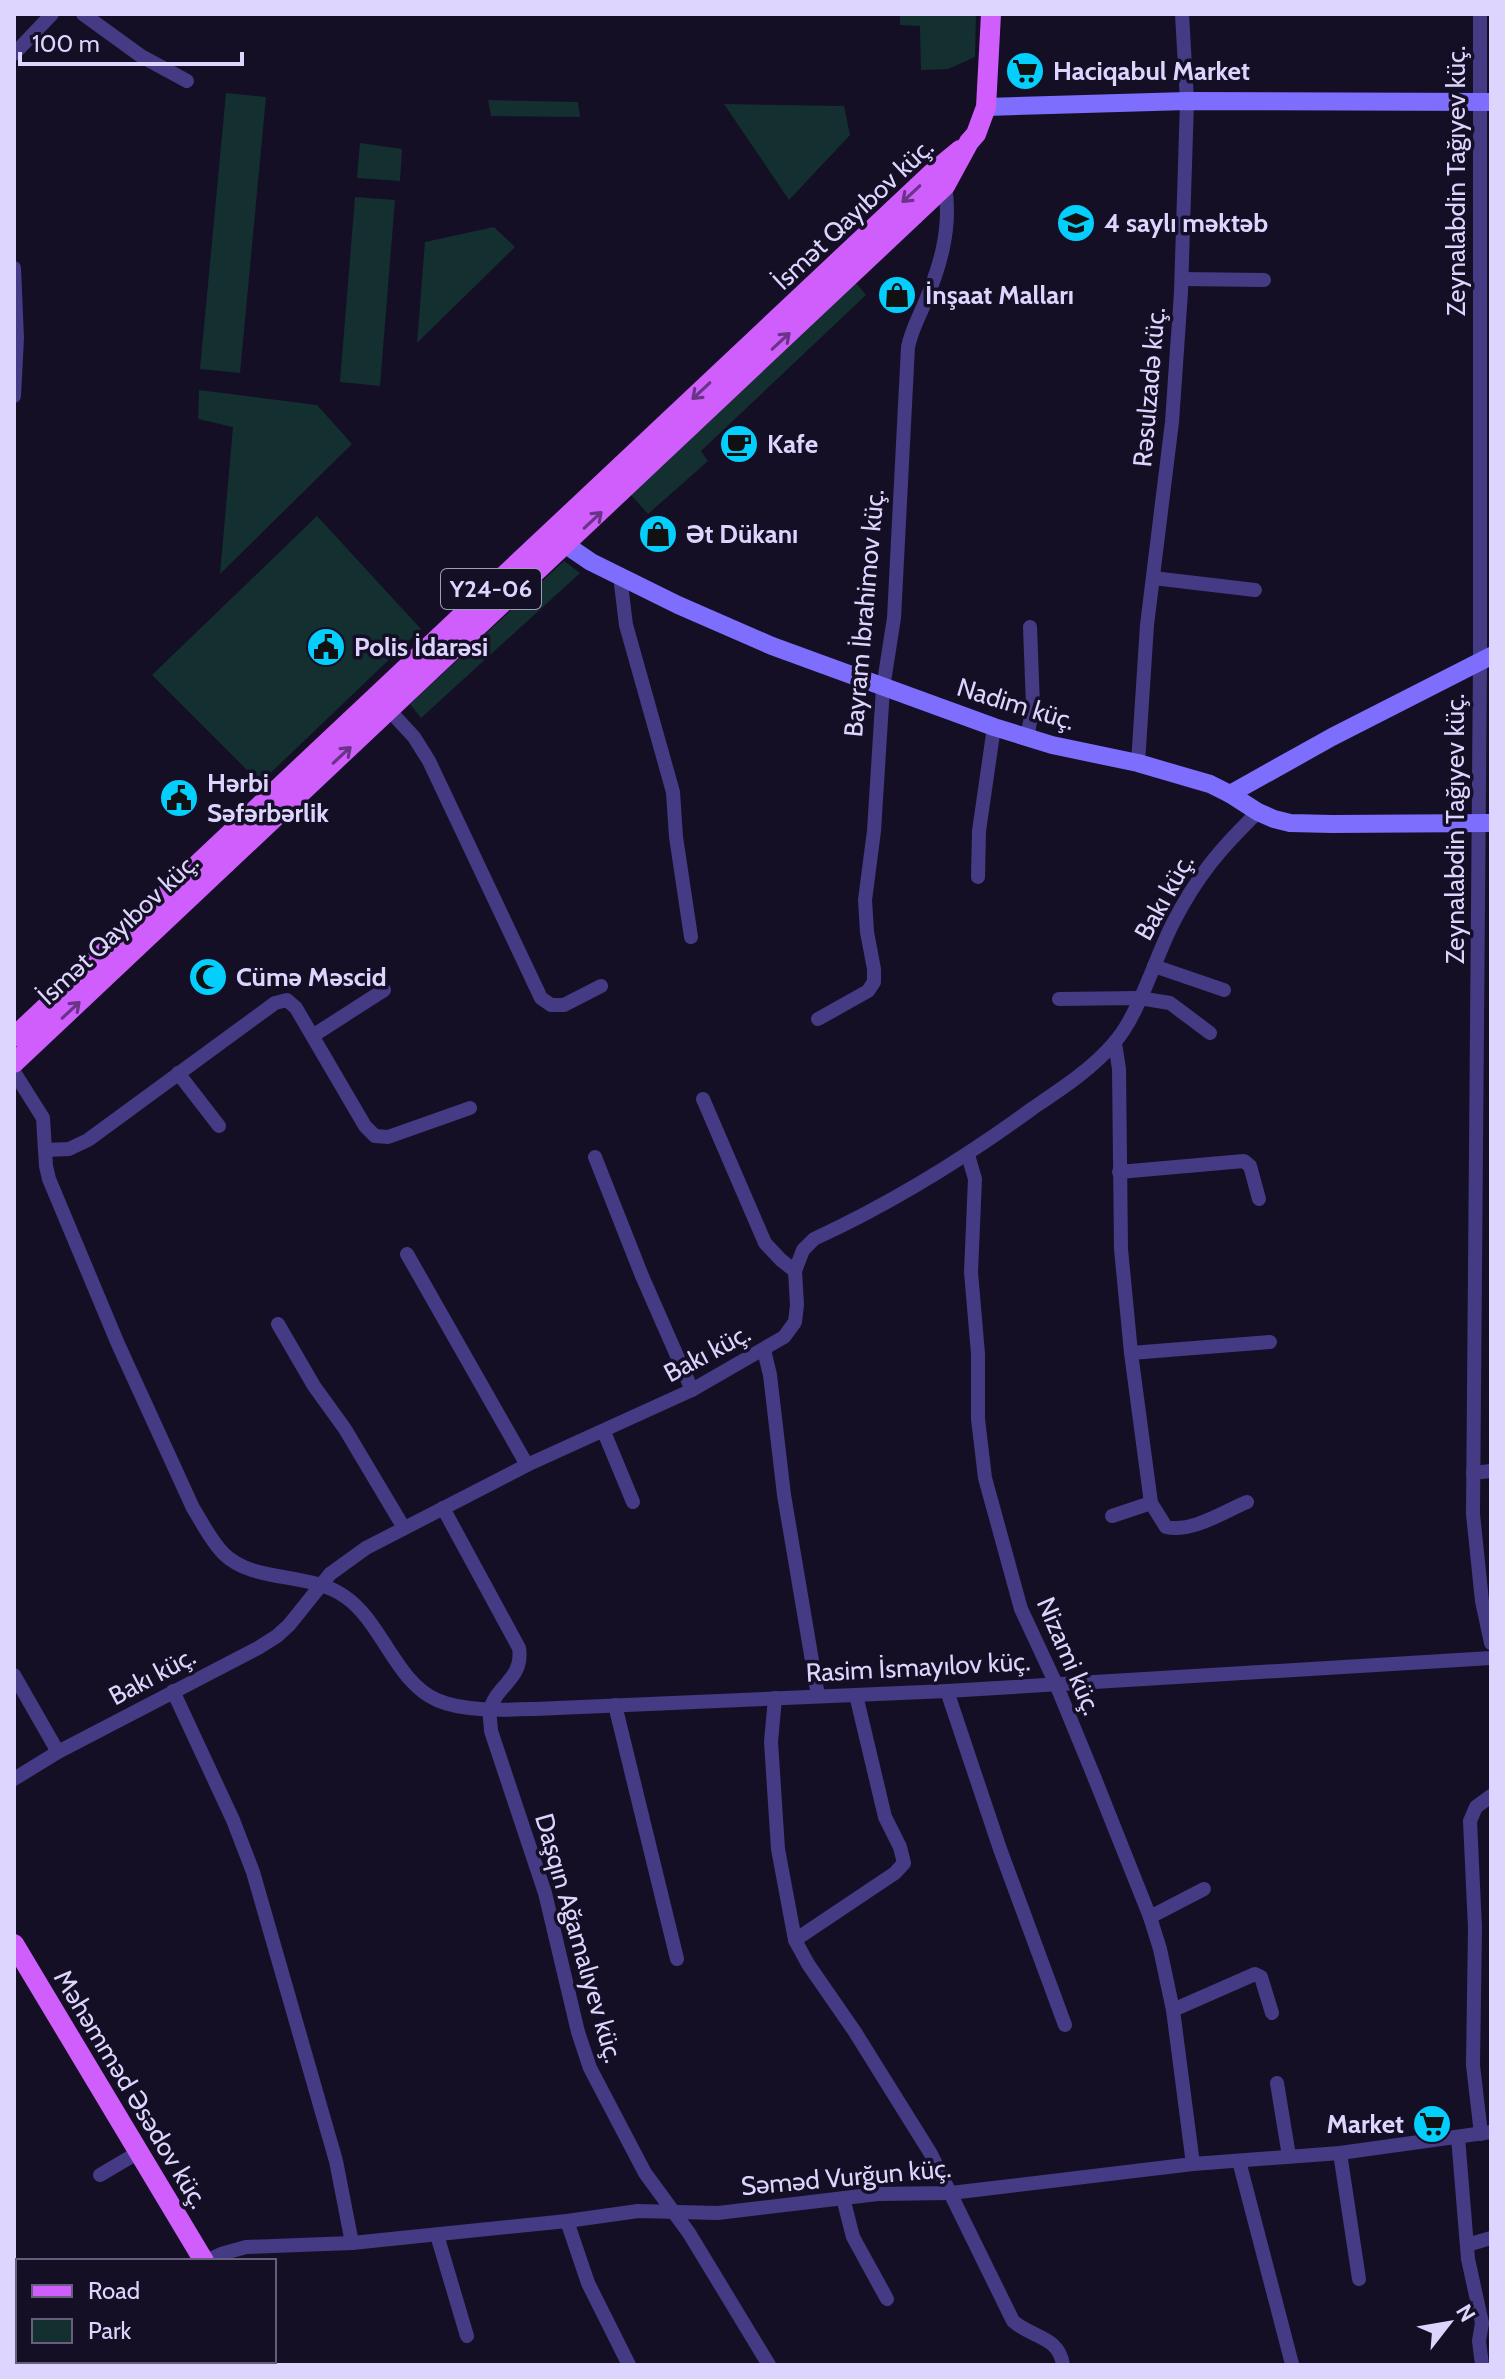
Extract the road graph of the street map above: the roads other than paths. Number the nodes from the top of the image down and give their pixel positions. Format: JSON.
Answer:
{"nodes":[{"id":1,"x":52,"y":14,"type":"edge"},
{"id":2,"x":83,"y":14,"type":"edge"},
{"id":3,"x":991,"y":14,"type":"edge"},
{"id":4,"x":1182,"y":14,"type":"edge"},
{"id":5,"x":1480,"y":14,"type":"edge"},
{"id":6,"x":14,"y":54,"type":"edge"},
{"id":7,"x":187,"y":81,"type":"dead end"},
{"id":8,"x":1187,"y":101,"type":"junction"},
{"id":9,"x":1485,"y":102,"type":"edge"},
{"id":10,"x":986,"y":107,"type":"junction"},
{"id":11,"x":969,"y":142,"type":"junction"},
{"id":12,"x":945,"y":186,"type":"junction"},
{"id":13,"x":14,"y":268,"type":"edge"},
{"id":14,"x":1485,"y":272,"type":"edge"},
{"id":15,"x":1182,"y":279,"type":"junction"},
{"id":16,"x":1264,"y":280,"type":"dead end"},
{"id":17,"x":1485,"y":330,"type":"edge"},
{"id":18,"x":14,"y":396,"type":"edge"},
{"id":19,"x":1485,"y":481,"type":"edge"},
{"id":20,"x":560,"y":537,"type":"junction"},
{"id":21,"x":620,"y":576,"type":"junction"},
{"id":22,"x":1153,"y":578,"type":"junction"},
{"id":23,"x":1255,"y":590,"type":"dead end"},
{"id":24,"x":1030,"y":627,"type":"dead end"},
{"id":25,"x":1486,"y":658,"type":"edge"},
{"id":26,"x":883,"y":688,"type":"junction"},
{"id":27,"x":389,"y":710,"type":"junction"},
{"id":28,"x":994,"y":727,"type":"junction"},
{"id":29,"x":1027,"y":738,"type":"junction"},
{"id":30,"x":1138,"y":763,"type":"junction"},
{"id":31,"x":1230,"y":794,"type":"junction"},
{"id":32,"x":1258,"y":812,"type":"junction"},
{"id":33,"x":1485,"y":823,"type":"edge"},
{"id":34,"x":978,"y":877,"type":"dead end"},
{"id":35,"x":691,"y":937,"type":"dead end"},
{"id":36,"x":1154,"y":966,"type":"junction"},
{"id":37,"x":601,"y":986,"type":"dead end"},
{"id":38,"x":384,"y":990,"type":"dead end"},
{"id":39,"x":1224,"y":990,"type":"dead end"},
{"id":40,"x":1139,"y":998,"type":"junction"},
{"id":41,"x":1059,"y":999,"type":"dead end"},
{"id":42,"x":818,"y":1019,"type":"dead end"},
{"id":43,"x":1210,"y":1033,"type":"dead end"},
{"id":44,"x":314,"y":1035,"type":"junction"},
{"id":45,"x":14,"y":1037,"type":"edge"},
{"id":46,"x":1115,"y":1043,"type":"junction"},
{"id":47,"x":14,"y":1063,"type":"edge"},
{"id":48,"x":14,"y":1072,"type":"edge"},
{"id":49,"x":178,"y":1073,"type":"junction"},
{"id":50,"x":703,"y":1099,"type":"dead end"},
{"id":51,"x":470,"y":1108,"type":"dead end"},
{"id":52,"x":219,"y":1126,"type":"dead end"},
{"id":53,"x":45,"y":1150,"type":"junction"},
{"id":54,"x":968,"y":1155,"type":"junction"},
{"id":55,"x":595,"y":1157,"type":"dead end"},
{"id":56,"x":1119,"y":1172,"type":"junction"},
{"id":57,"x":1259,"y":1199,"type":"dead end"},
{"id":58,"x":407,"y":1254,"type":"dead end"},
{"id":59,"x":1484,"y":1270,"type":"edge"},
{"id":60,"x":795,"y":1271,"type":"junction"},
{"id":61,"x":278,"y":1324,"type":"dead end"},
{"id":62,"x":1270,"y":1342,"type":"dead end"},
{"id":63,"x":764,"y":1350,"type":"junction"},
{"id":64,"x":1131,"y":1353,"type":"junction"},
{"id":65,"x":692,"y":1390,"type":"junction"},
{"id":66,"x":604,"y":1432,"type":"junction"},
{"id":67,"x":527,"y":1465,"type":"junction"},
{"id":68,"x":1491,"y":1471,"type":"edge"},
{"id":69,"x":1473,"y":1473,"type":"junction"},
{"id":70,"x":633,"y":1502,"type":"dead end"},
{"id":71,"x":1247,"y":1502,"type":"dead end"},
{"id":72,"x":1151,"y":1503,"type":"junction"},
{"id":73,"x":443,"y":1508,"type":"junction"},
{"id":74,"x":1112,"y":1516,"type":"dead end"},
{"id":75,"x":404,"y":1528,"type":"junction"},
{"id":76,"x":321,"y":1584,"type":"junction"},
{"id":77,"x":1491,"y":1643,"type":"edge"},
{"id":78,"x":1491,"y":1658,"type":"edge"},
{"id":79,"x":14,"y":1675,"type":"edge"},
{"id":80,"x":1056,"y":1684,"type":"junction"},
{"id":81,"x":173,"y":1691,"type":"junction"},
{"id":82,"x":947,"y":1691,"type":"junction"},
{"id":83,"x":856,"y":1695,"type":"junction"},
{"id":84,"x":818,"y":1696,"type":"junction"},
{"id":85,"x":775,"y":1698,"type":"junction"},
{"id":86,"x":615,"y":1705,"type":"junction"},
{"id":87,"x":490,"y":1709,"type":"junction"},
{"id":88,"x":58,"y":1752,"type":"junction"},
{"id":89,"x":14,"y":1779,"type":"edge"},
{"id":90,"x":1491,"y":1796,"type":"edge"},
{"id":91,"x":1204,"y":1889,"type":"dead end"},
{"id":92,"x":1150,"y":1917,"type":"junction"},
{"id":93,"x":795,"y":1940,"type":"junction"},
{"id":94,"x":14,"y":1944,"type":"edge"},
{"id":95,"x":677,"y":1959,"type":"dead end"},
{"id":96,"x":1173,"y":2010,"type":"junction"},
{"id":97,"x":1272,"y":2013,"type":"dead end"},
{"id":98,"x":1065,"y":2025,"type":"dead end"},
{"id":99,"x":1277,"y":2083,"type":"dead end"},
{"id":100,"x":1486,"y":2133,"type":"edge"},
{"id":101,"x":1458,"y":2137,"type":"junction"},
{"id":102,"x":139,"y":2152,"type":"junction"},
{"id":103,"x":1340,"y":2153,"type":"junction"},
{"id":104,"x":1289,"y":2156,"type":"junction"},
{"id":105,"x":1239,"y":2161,"type":"junction"},
{"id":106,"x":1193,"y":2164,"type":"junction"},
{"id":107,"x":100,"y":2175,"type":"dead end"},
{"id":108,"x":951,"y":2193,"type":"junction"},
{"id":109,"x":843,"y":2198,"type":"junction"},
{"id":110,"x":675,"y":2213,"type":"junction"},
{"id":111,"x":567,"y":2221,"type":"junction"},
{"id":112,"x":437,"y":2235,"type":"junction"},
{"id":113,"x":1491,"y":2238,"type":"edge"},
{"id":114,"x":352,"y":2243,"type":"junction"},
{"id":115,"x":1467,"y":2245,"type":"junction"},
{"id":116,"x":204,"y":2259,"type":"edge"},
{"id":117,"x":210,"y":2259,"type":"edge"},
{"id":118,"x":1359,"y":2279,"type":"dead end"},
{"id":119,"x":887,"y":2299,"type":"dead end"},
{"id":120,"x":467,"y":2336,"type":"dead end"},
{"id":121,"x":1292,"y":2364,"type":"edge"},
{"id":122,"x":629,"y":2365,"type":"edge"},
{"id":123,"x":769,"y":2365,"type":"edge"},
{"id":124,"x":1063,"y":2365,"type":"edge"},
{"id":125,"x":1482,"y":2365,"type":"edge"}],
"edges":[{"from":1,"to":6,"type":"street"},
{"from":2,"to":7,"type":"street"},
{"from":3,"to":10,"type":"main road","number":"Y24-06"},
{"from":4,"to":8,"type":"street","name":"Rəsulzadə küç."},
{"from":5,"to":9,"type":"street","name":"Zeynalabdin Tağıyev küç."},
{"from":8,"to":9,"type":"main road"},
{"from":8,"to":10,"type":"main road"},
{"from":8,"to":15,"type":"street","name":"Rəsulzadə küç."},
{"from":9,"to":14,"type":"street","name":"Zeynalabdin Tağıyev küç."},
{"from":10,"to":11,"type":"main road","number":"Y24-06"},
{"from":11,"to":12,"type":"main road","name":"İsmət Qayıbov küç.","number":"Y24-06"},
{"from":11,"to":20,"type":"main road","name":"İsmət Qayıbov küç.","number":"Y24-06","one_way":true},
{"from":20,"to":12,"type":"main road","name":"İsmət Qayıbov küç.","number":"Y24-06","one_way":true},
{"from":12,"to":26,"type":"street","name":"Bayram İbrahimov küç."},
{"from":13,"to":18,"type":"street"},
{"from":14,"to":17,"type":"street","name":"Zeynalabdin Tağıyev küç."},
{"from":15,"to":16,"type":"street"},
{"from":15,"to":22,"type":"street","name":"Rəsulzadə küç."},
{"from":17,"to":19,"type":"street","name":"Zeynalabdin Tağıyev küç."},
{"from":19,"to":25,"type":"street","name":"Zeynalabdin Tağıyev küç."},
{"from":20,"to":21,"type":"main road","name":"Nadim küç."},
{"from":20,"to":27,"type":"main road","name":"İsmət Qayıbov küç.","number":"Y24-06"},
{"from":20,"to":45,"type":"main road","name":"İsmət Qayıbov küç.","number":"Y24-06"},
{"from":21,"to":26,"type":"main road","name":"Nadim küç."},
{"from":21,"to":35,"type":"street"},
{"from":22,"to":23,"type":"street"},
{"from":22,"to":30,"type":"street","name":"Rəsulzadə küç."},
{"from":24,"to":29,"type":"street"},
{"from":25,"to":31,"type":"main road"},
{"from":25,"to":33,"type":"street","name":"Zeynalabdin Tağıyev küç."},
{"from":26,"to":28,"type":"main road","name":"Nadim küç."},
{"from":26,"to":42,"type":"street","name":"Bayram İbrahimov küç."},
{"from":27,"to":37,"type":"street"},
{"from":47,"to":27,"type":"main road","name":"İsmət Qayıbov küç.","number":"Y24-06","one_way":true},
{"from":28,"to":29,"type":"main road","name":"Nadim küç."},
{"from":28,"to":34,"type":"street"},
{"from":29,"to":30,"type":"main road","name":"Nadim küç."},
{"from":30,"to":31,"type":"main road","name":"Nadim küç."},
{"from":31,"to":32,"type":"main road","name":"Nadim küç."},
{"from":32,"to":33,"type":"main road","name":"Nadim küç."},
{"from":32,"to":36,"type":"street","name":"Bakı küç."},
{"from":33,"to":59,"type":"street","name":"Zeynalabdin Tağıyev küç."},
{"from":36,"to":39,"type":"street"},
{"from":36,"to":40,"type":"street","name":"Bakı küç."},
{"from":38,"to":44,"type":"street"},
{"from":40,"to":41,"type":"street"},
{"from":40,"to":43,"type":"street"},
{"from":40,"to":46,"type":"street","name":"Bakı küç."},
{"from":44,"to":49,"type":"street"},
{"from":44,"to":51,"type":"street"},
{"from":46,"to":54,"type":"street","name":"Bakı küç."},
{"from":46,"to":56,"type":"street"},
{"from":48,"to":53,"type":"street"},
{"from":49,"to":52,"type":"street"},
{"from":49,"to":53,"type":"street"},
{"from":50,"to":60,"type":"street"},
{"from":53,"to":76,"type":"street"},
{"from":54,"to":60,"type":"street","name":"Bakı küç."},
{"from":54,"to":80,"type":"street","name":"Nizami küç."},
{"from":55,"to":65,"type":"street"},
{"from":56,"to":57,"type":"street"},
{"from":56,"to":64,"type":"street"},
{"from":58,"to":67,"type":"street"},
{"from":59,"to":69,"type":"street","name":"Zeynalabdin Tağıyev küç."},
{"from":60,"to":63,"type":"street","name":"Bakı küç."},
{"from":61,"to":75,"type":"street"},
{"from":62,"to":64,"type":"street"},
{"from":63,"to":65,"type":"street","name":"Bakı küç."},
{"from":63,"to":84,"type":"street"},
{"from":64,"to":72,"type":"street"},
{"from":65,"to":66,"type":"street","name":"Bakı küç."},
{"from":66,"to":67,"type":"street","name":"Bakı küç."},
{"from":66,"to":70,"type":"street"},
{"from":67,"to":73,"type":"street","name":"Bakı küç."},
{"from":68,"to":69,"type":"street"},
{"from":69,"to":77,"type":"street","name":"Zeynalabdin Tağıyev küç."},
{"from":71,"to":72,"type":"street"},
{"from":72,"to":74,"type":"street"},
{"from":73,"to":75,"type":"street","name":"Bakı küç."},
{"from":73,"to":87,"type":"street"},
{"from":75,"to":76,"type":"street","name":"Bakı küç."},
{"from":76,"to":81,"type":"street","name":"Bakı küç."},
{"from":76,"to":87,"type":"street"},
{"from":78,"to":80,"type":"street","name":"Rasim İsmayılov küç."},
{"from":79,"to":88,"type":"street"},
{"from":80,"to":82,"type":"street","name":"Rasim İsmayılov küç."},
{"from":80,"to":92,"type":"street","name":"Nizami küç."},
{"from":81,"to":88,"type":"street","name":"Bakı küç."},
{"from":81,"to":114,"type":"street"},
{"from":82,"to":83,"type":"street","name":"Rasim İsmayılov küç."},
{"from":82,"to":98,"type":"street"},
{"from":83,"to":84,"type":"street","name":"Rasim İsmayılov küç."},
{"from":83,"to":93,"type":"street"},
{"from":84,"to":85,"type":"street","name":"Rasim İsmayılov küç."},
{"from":85,"to":86,"type":"street","name":"Rasim İsmayılov küç."},
{"from":85,"to":93,"type":"street"},
{"from":86,"to":87,"type":"street","name":"Rasim İsmayılov küç."},
{"from":86,"to":95,"type":"street"},
{"from":87,"to":110,"type":"street","name":"Daşqın Ağamalıyev küç."},
{"from":88,"to":89,"type":"street","name":"Bakı küç."},
{"from":90,"to":100,"type":"street"},
{"from":91,"to":92,"type":"street"},
{"from":92,"to":96,"type":"street","name":"Nizami küç."},
{"from":93,"to":108,"type":"street"},
{"from":94,"to":102,"type":"main road","name":"Məhəmməd Əsədov küç."},
{"from":96,"to":97,"type":"street"},
{"from":96,"to":106,"type":"street","name":"Nizami küç."},
{"from":99,"to":104,"type":"street"},
{"from":100,"to":101,"type":"street","name":"Səməd Vurğun küç."},
{"from":101,"to":103,"type":"street","name":"Səməd Vurğun küç."},
{"from":101,"to":115,"type":"street"},
{"from":102,"to":107,"type":"street"},
{"from":102,"to":116,"type":"main road","name":"Məhəmməd Əsədov küç."},
{"from":103,"to":104,"type":"street","name":"Səməd Vurğun küç."},
{"from":103,"to":118,"type":"street"},
{"from":104,"to":105,"type":"street","name":"Səməd Vurğun küç."},
{"from":105,"to":106,"type":"street","name":"Səməd Vurğun küç."},
{"from":105,"to":121,"type":"street"},
{"from":106,"to":108,"type":"street","name":"Səməd Vurğun küç."},
{"from":108,"to":109,"type":"street","name":"Səməd Vurğun küç."},
{"from":108,"to":124,"type":"street"},
{"from":109,"to":110,"type":"street","name":"Səməd Vurğun küç."},
{"from":109,"to":119,"type":"street"},
{"from":110,"to":111,"type":"street","name":"Səməd Vurğun küç."},
{"from":110,"to":123,"type":"street","name":"Daşqın Ağamalıyev küç."},
{"from":111,"to":112,"type":"street","name":"Səməd Vurğun küç."},
{"from":111,"to":122,"type":"street"},
{"from":112,"to":114,"type":"street","name":"Səməd Vurğun küç."},
{"from":112,"to":120,"type":"street"},
{"from":113,"to":115,"type":"street"},
{"from":114,"to":117,"type":"street","name":"Səməd Vurğun küç."},
{"from":115,"to":125,"type":"street"}]}
